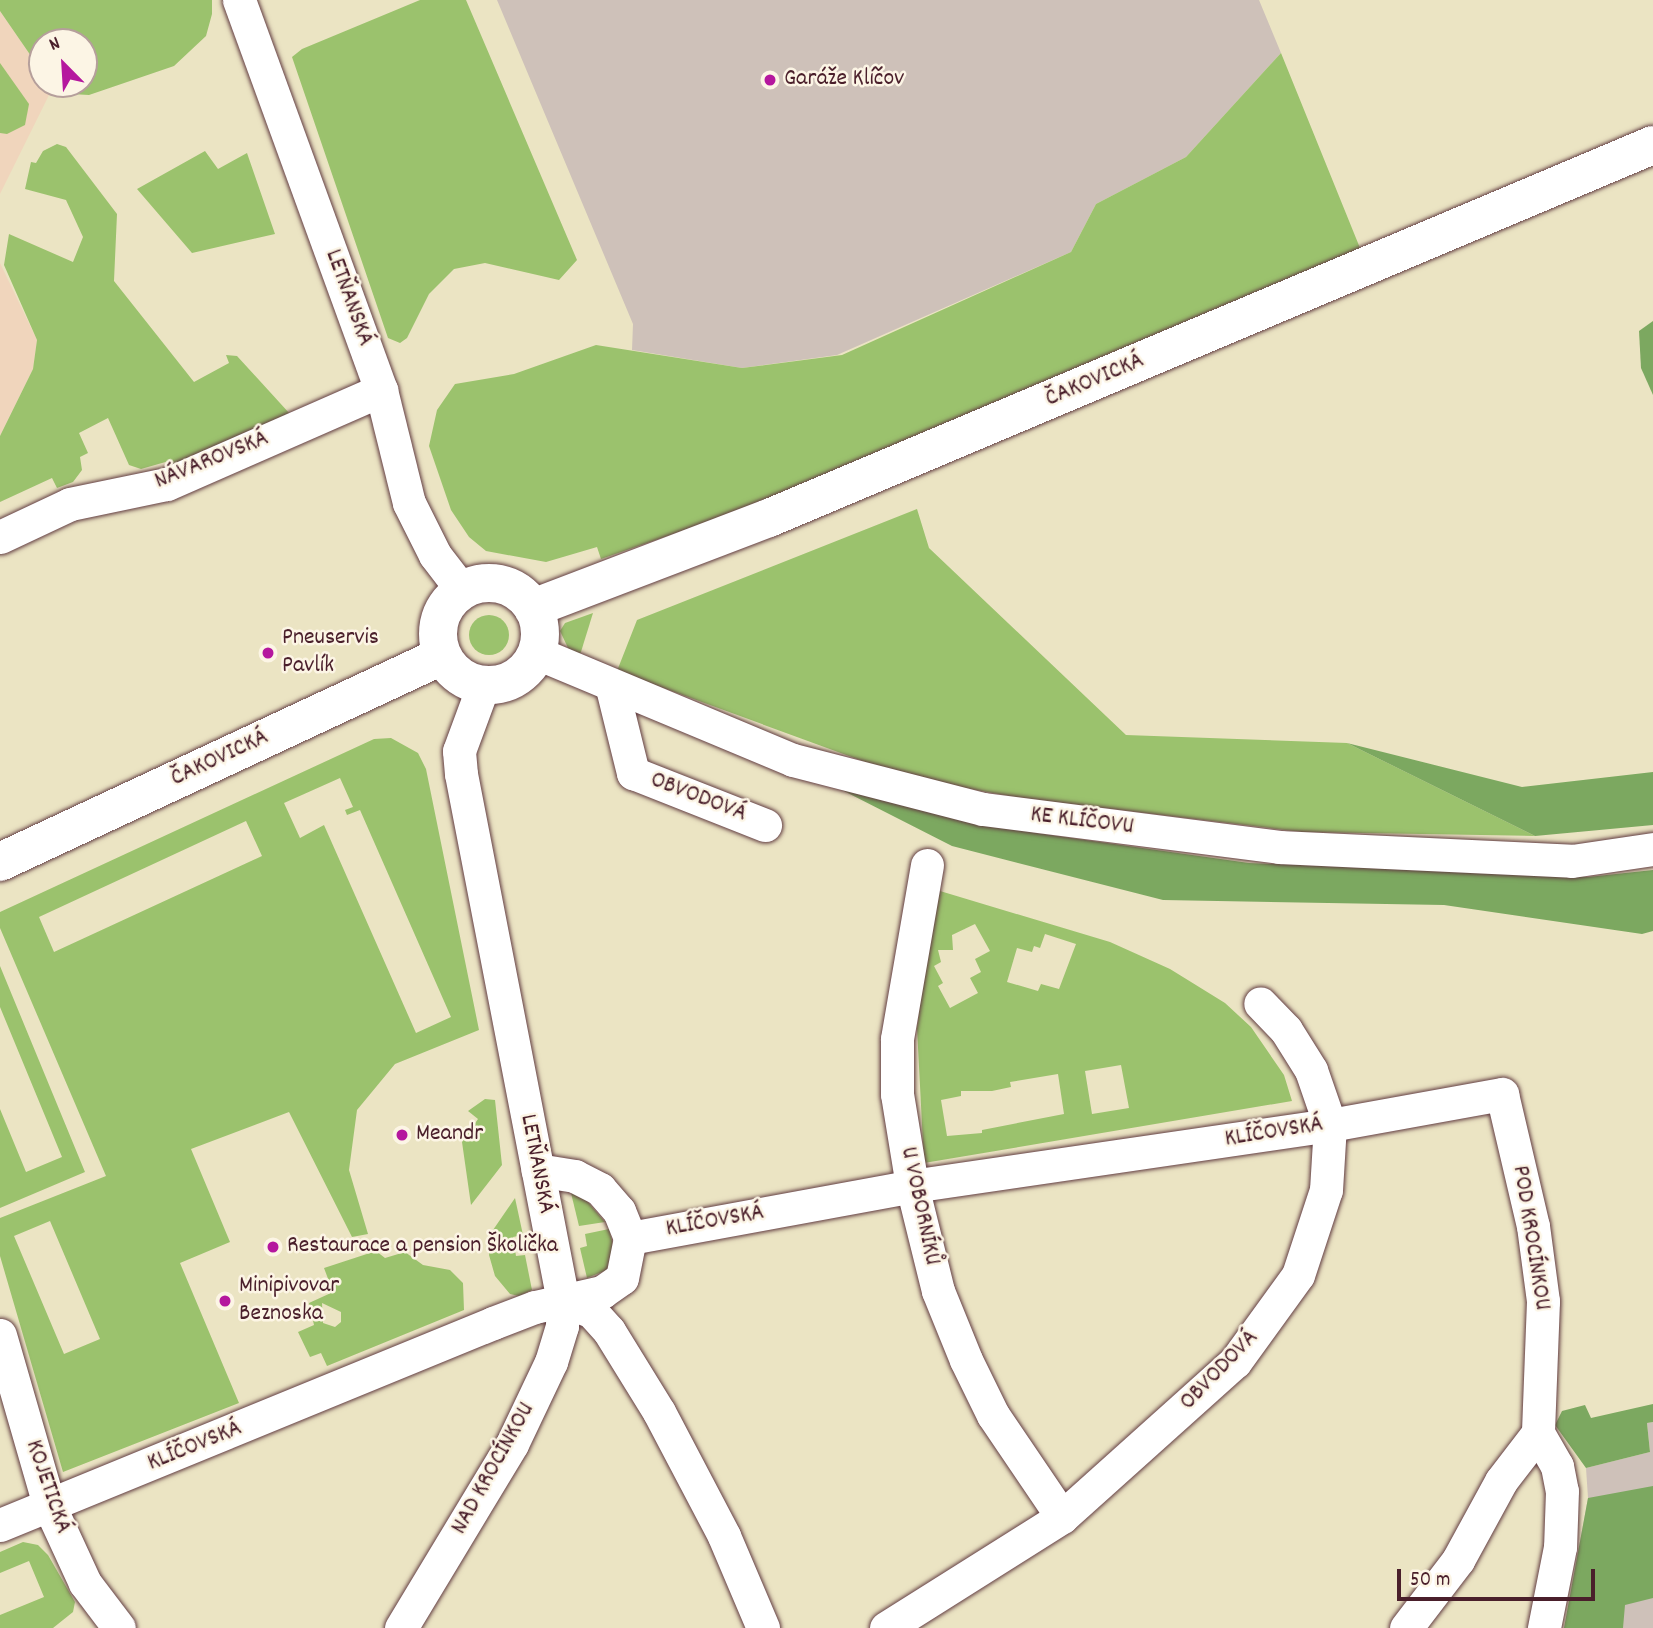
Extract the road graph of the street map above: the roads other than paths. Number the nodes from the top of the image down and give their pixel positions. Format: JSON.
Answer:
{"nodes":[{"id":1,"x":239,"y":0,"type":"edge"},
{"id":2,"x":1653,"y":145,"type":"edge"},
{"id":3,"x":381,"y":390,"type":"junction"},
{"id":4,"x":0,"y":537,"type":"edge"},
{"id":5,"x":462,"y":590,"type":"junction"},
{"id":6,"x":533,"y":608,"type":"junction"},
{"id":7,"x":537,"y":653,"type":"junction"},
{"id":8,"x":441,"y":656,"type":"junction"},
{"id":9,"x":482,"y":686,"type":"junction"},
{"id":10,"x":612,"y":688,"type":"junction"},
{"id":11,"x":765,"y":825,"type":"dead end"},
{"id":12,"x":1653,"y":849,"type":"edge"},
{"id":13,"x":0,"y":862,"type":"edge"},
{"id":14,"x":927,"y":865,"type":"dead end"},
{"id":15,"x":1259,"y":1003,"type":"dead end"},
{"id":16,"x":1502,"y":1094,"type":"joint"},
{"id":17,"x":1330,"y":1125,"type":"junction"},
{"id":18,"x":537,"y":1170,"type":"junction"},
{"id":19,"x":912,"y":1186,"type":"junction"},
{"id":20,"x":630,"y":1238,"type":"junction"},
{"id":21,"x":563,"y":1301,"type":"junction"},
{"id":22,"x":0,"y":1335,"type":"edge"},
{"id":23,"x":1538,"y":1433,"type":"junction"},
{"id":24,"x":48,"y":1505,"type":"junction"},
{"id":25,"x":1062,"y":1517,"type":"junction"},
{"id":26,"x":0,"y":1525,"type":"edge"},
{"id":27,"x":105,"y":1625,"type":"edge"},
{"id":28,"x":401,"y":1628,"type":"edge"},
{"id":29,"x":763,"y":1628,"type":"edge"},
{"id":30,"x":886,"y":1628,"type":"edge"},
{"id":31,"x":1406,"y":1628,"type":"edge"},
{"id":32,"x":1544,"y":1628,"type":"edge"}],
"edges":[{"from":1,"to":3,"type":"street","name":"LETŇANSKÁ"},
{"from":2,"to":6,"type":"main road","name":"ČAKOVICKÁ"},
{"from":3,"to":4,"type":"street","name":"NÁVAROVSKÁ"},
{"from":3,"to":5,"type":"street","name":"LETŇANSKÁ"},
{"from":5,"to":6,"type":"main road"},
{"from":5,"to":8,"type":"main road"},
{"from":6,"to":7,"type":"main road"},
{"from":7,"to":9,"type":"main road"},
{"from":7,"to":10,"type":"street","name":"KE KLÍČOVU"},
{"from":8,"to":9,"type":"main road"},
{"from":8,"to":13,"type":"main road","name":"ČAKOVICKÁ"},
{"from":9,"to":18,"type":"street","name":"LETŇANSKÁ"},
{"from":10,"to":11,"type":"street","name":"OBVODOVÁ"},
{"from":10,"to":12,"type":"street","name":"KE KLÍČOVU"},
{"from":14,"to":19,"type":"street","name":"U VOBORNÍKŮ"},
{"from":15,"to":17,"type":"street","name":"OBVODOVÁ"},
{"from":16,"to":17,"type":"street","name":"KLÍČOVSKÁ"},
{"from":16,"to":23,"type":"street","name":"POD KROCÍNKOU"},
{"from":17,"to":19,"type":"street","name":"KLÍČOVSKÁ"},
{"from":17,"to":25,"type":"street","name":"OBVODOVÁ"},
{"from":18,"to":20,"type":"street"},
{"from":18,"to":21,"type":"street","name":"LETŇANSKÁ"},
{"from":19,"to":20,"type":"street","name":"KLÍČOVSKÁ"},
{"from":19,"to":25,"type":"street","name":"U VOBORNÍKŮ"},
{"from":20,"to":21,"type":"street","name":"KLÍČOVSKÁ"},
{"from":21,"to":24,"type":"street","name":"KLÍČOVSKÁ"},
{"from":21,"to":28,"type":"street","name":"NAD KROCÍNKOU"},
{"from":21,"to":29,"type":"street"},
{"from":22,"to":24,"type":"street","name":"KOJETICKÁ"},
{"from":23,"to":31,"type":"street"},
{"from":23,"to":32,"type":"street"},
{"from":24,"to":26,"type":"street","name":"KLÍČOVSKÁ"},
{"from":24,"to":27,"type":"street","name":"KOJETICKÁ"},
{"from":25,"to":30,"type":"street","name":"OBVODOVÁ"}]}
